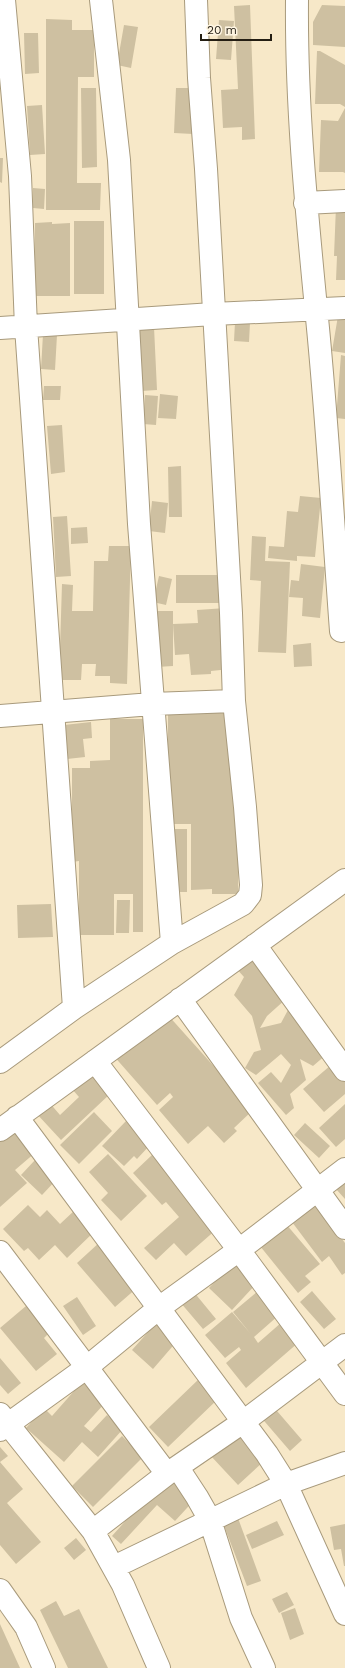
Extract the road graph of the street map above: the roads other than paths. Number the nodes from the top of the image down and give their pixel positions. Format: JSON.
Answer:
{"nodes":[{"id":1,"x":100,"y":0,"type":"edge"},
{"id":2,"x":196,"y":0,"type":"edge"},
{"id":3,"x":297,"y":0,"type":"edge"},
{"id":4,"x":8,"y":1,"type":"edge"},
{"id":5,"x":345,"y":201,"type":"edge"},
{"id":6,"x":305,"y":203,"type":"junction"},
{"id":7,"x":345,"y":308,"type":"edge"},
{"id":8,"x":316,"y":309,"type":"junction"},
{"id":9,"x":213,"y":314,"type":"junction"},
{"id":10,"x":126,"y":321,"type":"junction"},
{"id":11,"x":26,"y":327,"type":"junction"},
{"id":12,"x":0,"y":328,"type":"edge"},
{"id":13,"x":341,"y":631,"type":"dead end"},
{"id":14,"x":234,"y":701,"type":"junction"},
{"id":15,"x":152,"y":704,"type":"junction"},
{"id":16,"x":52,"y":713,"type":"junction"},
{"id":17,"x":0,"y":716,"type":"edge"},
{"id":18,"x":342,"y":889,"type":"edge"},
{"id":19,"x":172,"y":943,"type":"junction"},
{"id":20,"x":255,"y":945,"type":"junction"},
{"id":21,"x":180,"y":999,"type":"junction"},
{"id":22,"x":74,"y":1008,"type":"junction"},
{"id":23,"x":95,"y":1061,"type":"junction"},
{"id":24,"x":0,"y":1062,"type":"edge"},
{"id":25,"x":345,"y":1070,"type":"edge"},
{"id":26,"x":9,"y":1124,"type":"edge"},
{"id":27,"x":345,"y":1169,"type":"edge"},
{"id":28,"x":317,"y":1190,"type":"junction"},
{"id":29,"x":345,"y":1228,"type":"edge"},
{"id":30,"x":239,"y":1250,"type":"junction"},
{"id":31,"x":0,"y":1252,"type":"edge"},
{"id":32,"x":159,"y":1308,"type":"junction"},
{"id":33,"x":345,"y":1345,"type":"edge"},
{"id":34,"x":322,"y":1362,"type":"junction"},
{"id":35,"x":86,"y":1368,"type":"junction"},
{"id":36,"x":345,"y":1394,"type":"edge"},
{"id":37,"x":3,"y":1422,"type":"edge"},
{"id":38,"x":243,"y":1422,"type":"junction"},
{"id":39,"x":345,"y":1462,"type":"edge"},
{"id":40,"x":172,"y":1471,"type":"junction"},
{"id":41,"x":286,"y":1484,"type":"junction"},
{"id":42,"x":210,"y":1520,"type":"junction"},
{"id":43,"x":93,"y":1531,"type":"junction"},
{"id":44,"x":114,"y":1567,"type":"junction"},
{"id":45,"x":0,"y":1590,"type":"edge"},
{"id":46,"x":7,"y":1614,"type":"edge"},
{"id":47,"x":345,"y":1614,"type":"edge"},
{"id":48,"x":44,"y":1668,"type":"edge"},
{"id":49,"x":160,"y":1668,"type":"edge"},
{"id":50,"x":264,"y":1668,"type":"edge"}],
"edges":[{"from":1,"to":10,"type":"street"},
{"from":2,"to":9,"type":"street"},
{"from":3,"to":6,"type":"street"},
{"from":4,"to":11,"type":"street"},
{"from":5,"to":6,"type":"street"},
{"from":6,"to":8,"type":"street"},
{"from":7,"to":8,"type":"street"},
{"from":8,"to":9,"type":"street"},
{"from":8,"to":13,"type":"street"},
{"from":9,"to":10,"type":"street"},
{"from":9,"to":14,"type":"street"},
{"from":10,"to":11,"type":"street"},
{"from":10,"to":15,"type":"street"},
{"from":11,"to":12,"type":"street"},
{"from":11,"to":16,"type":"street"},
{"from":14,"to":15,"type":"street"},
{"from":14,"to":19,"type":"street"},
{"from":15,"to":16,"type":"street"},
{"from":15,"to":19,"type":"street"},
{"from":16,"to":17,"type":"street"},
{"from":16,"to":22,"type":"street"},
{"from":18,"to":20,"type":"street"},
{"from":19,"to":22,"type":"street"},
{"from":20,"to":21,"type":"street"},
{"from":20,"to":25,"type":"street"},
{"from":21,"to":23,"type":"street"},
{"from":21,"to":28,"type":"street"},
{"from":22,"to":24,"type":"street"},
{"from":23,"to":26,"type":"street"},
{"from":23,"to":30,"type":"street"},
{"from":26,"to":32,"type":"street"},
{"from":27,"to":28,"type":"street"},
{"from":28,"to":29,"type":"street"},
{"from":28,"to":30,"type":"street"},
{"from":30,"to":32,"type":"street"},
{"from":30,"to":34,"type":"street"},
{"from":31,"to":35,"type":"street"},
{"from":32,"to":35,"type":"street"},
{"from":32,"to":38,"type":"street"},
{"from":33,"to":34,"type":"street"},
{"from":34,"to":36,"type":"street"},
{"from":34,"to":38,"type":"street"},
{"from":35,"to":37,"type":"street"},
{"from":35,"to":40,"type":"street"},
{"from":37,"to":43,"type":"street"},
{"from":38,"to":40,"type":"street"},
{"from":38,"to":41,"type":"street"},
{"from":39,"to":41,"type":"street"},
{"from":40,"to":42,"type":"street"},
{"from":40,"to":43,"type":"street"},
{"from":41,"to":42,"type":"street"},
{"from":41,"to":47,"type":"street"},
{"from":42,"to":44,"type":"street"},
{"from":42,"to":50,"type":"street"},
{"from":43,"to":44,"type":"street"},
{"from":44,"to":49,"type":"street"},
{"from":45,"to":46,"type":"street"},
{"from":46,"to":48,"type":"street"}]}
